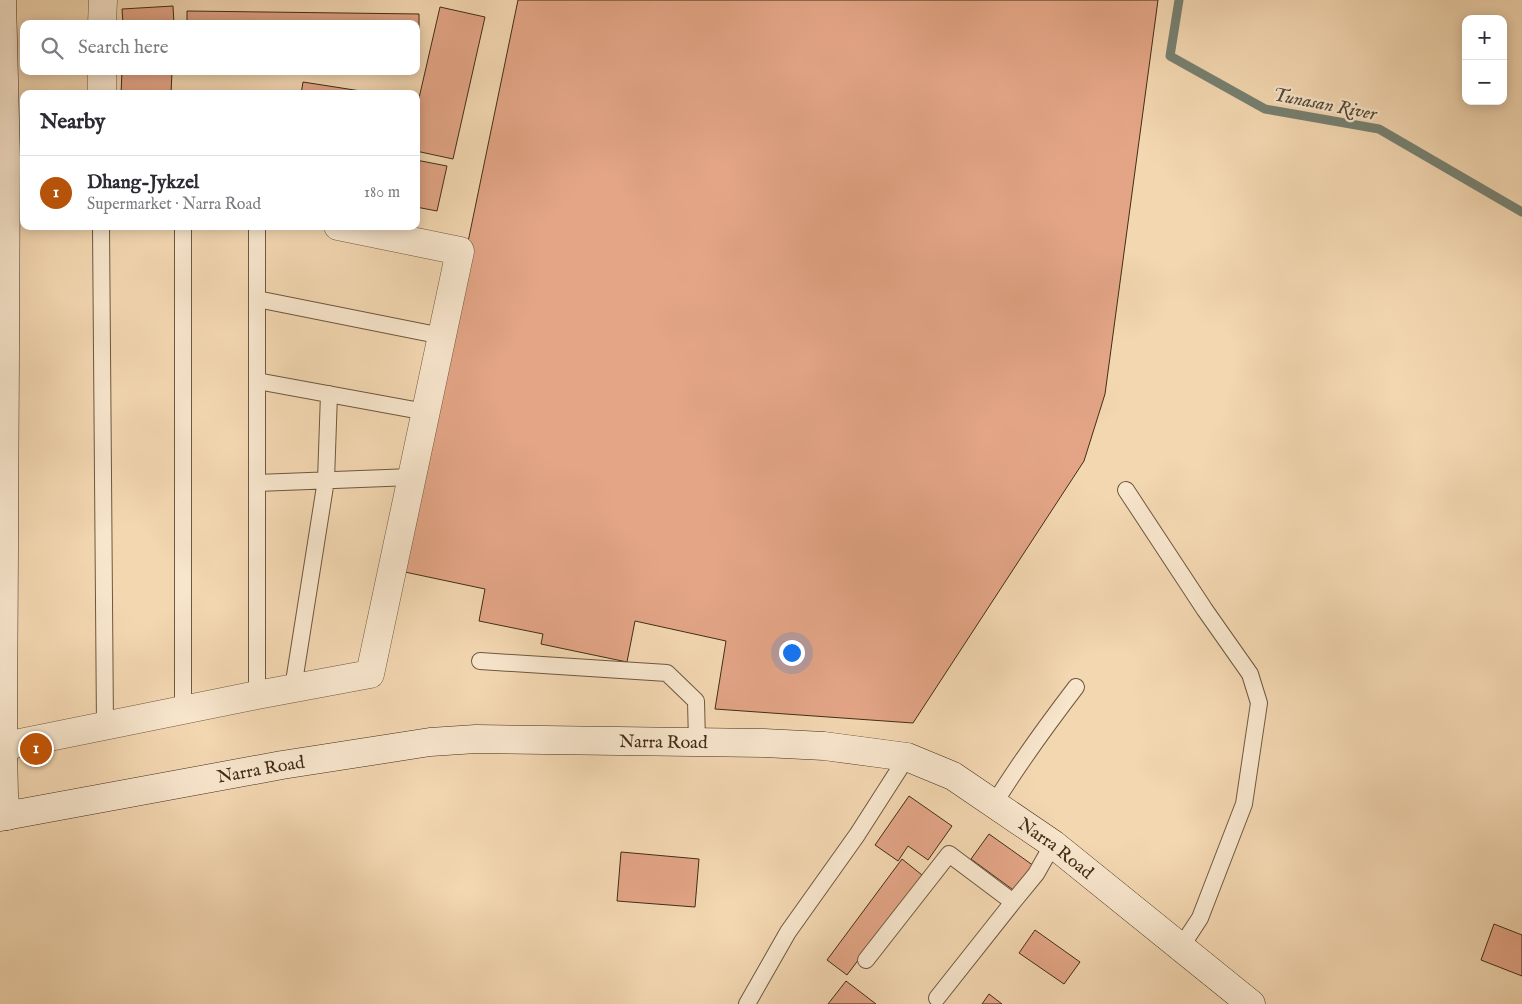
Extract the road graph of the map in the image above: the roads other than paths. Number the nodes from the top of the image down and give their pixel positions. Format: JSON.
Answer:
{"nodes":[{"id":1,"x":2,"y":0,"type":"edge"},
{"id":2,"x":103,"y":0,"type":"edge"},
{"id":3,"x":102,"y":20,"type":"edge"},
{"id":4,"x":102,"y":75,"type":"edge"},
{"id":5,"x":102,"y":90,"type":"edge"},
{"id":6,"x":10,"y":159,"type":"edge"},
{"id":7,"x":101,"y":230,"type":"edge"},
{"id":8,"x":183,"y":230,"type":"edge"},
{"id":9,"x":257,"y":230,"type":"edge"},
{"id":10,"x":358,"y":230,"type":"edge"},
{"id":11,"x":3,"y":244,"type":"edge"},
{"id":12,"x":257,"y":299,"type":"junction"},
{"id":13,"x":3,"y":329,"type":"edge"},
{"id":14,"x":442,"y":336,"type":"junction"},
{"id":15,"x":257,"y":381,"type":"junction"},
{"id":16,"x":329,"y":394,"type":"junction"},
{"id":17,"x":2,"y":409,"type":"edge"},
{"id":18,"x":426,"y":412,"type":"junction"},
{"id":19,"x":412,"y":477,"type":"junction"},
{"id":20,"x":326,"y":480,"type":"junction"},
{"id":21,"x":257,"y":483,"type":"junction"},
{"id":22,"x":1126,"y":490,"type":"dead end"},
{"id":23,"x":2,"y":499,"type":"edge"},
{"id":24,"x":2,"y":586,"type":"edge"},
{"id":25,"x":480,"y":661,"type":"dead end"},
{"id":26,"x":2,"y":664,"type":"edge"},
{"id":27,"x":1076,"y":687,"type":"dead end"},
{"id":28,"x":293,"y":688,"type":"junction"},
{"id":29,"x":257,"y":695,"type":"junction"},
{"id":30,"x":184,"y":710,"type":"junction"},
{"id":31,"x":104,"y":726,"type":"junction"},
{"id":32,"x":698,"y":742,"type":"junction"},
{"id":33,"x":1,"y":746,"type":"edge"},
{"id":34,"x":907,"y":757,"type":"junction"},
{"id":35,"x":994,"y":804,"type":"junction"},
{"id":36,"x":3,"y":817,"type":"edge"},
{"id":37,"x":1053,"y":844,"type":"junction"},
{"id":38,"x":1013,"y":902,"type":"junction"},
{"id":39,"x":1181,"y":947,"type":"junction"},
{"id":40,"x":866,"y":960,"type":"dead end"},
{"id":41,"x":937,"y":998,"type":"dead end"},
{"id":42,"x":747,"y":1004,"type":"edge"},
{"id":43,"x":1251,"y":1004,"type":"edge"}],
"edges":[{"from":1,"to":6,"type":"street"},
{"from":2,"to":3,"type":"street"},
{"from":4,"to":5,"type":"street"},
{"from":6,"to":11,"type":"street"},
{"from":7,"to":31,"type":"lane"},
{"from":8,"to":30,"type":"lane"},
{"from":9,"to":12,"type":"lane"},
{"from":10,"to":14,"type":"street"},
{"from":11,"to":13,"type":"street"},
{"from":12,"to":14,"type":"lane"},
{"from":12,"to":15,"type":"lane"},
{"from":13,"to":17,"type":"street"},
{"from":14,"to":18,"type":"street"},
{"from":15,"to":16,"type":"lane"},
{"from":15,"to":21,"type":"lane"},
{"from":16,"to":18,"type":"lane"},
{"from":16,"to":20,"type":"lane"},
{"from":17,"to":23,"type":"street"},
{"from":18,"to":19,"type":"street"},
{"from":19,"to":20,"type":"lane"},
{"from":19,"to":28,"type":"street"},
{"from":20,"to":21,"type":"lane"},
{"from":20,"to":28,"type":"lane"},
{"from":21,"to":29,"type":"lane"},
{"from":22,"to":39,"type":"lane"},
{"from":23,"to":24,"type":"street"},
{"from":24,"to":26,"type":"street"},
{"from":25,"to":32,"type":"lane"},
{"from":26,"to":33,"type":"street"},
{"from":27,"to":35,"type":"lane"},
{"from":28,"to":29,"type":"street"},
{"from":29,"to":30,"type":"street"},
{"from":30,"to":31,"type":"street"},
{"from":31,"to":33,"type":"street"},
{"from":32,"to":34,"type":"street","name":"Narra Road"},
{"from":32,"to":36,"type":"street","name":"Narra Road"},
{"from":33,"to":36,"type":"street"},
{"from":34,"to":35,"type":"street","name":"Narra Road"},
{"from":34,"to":42,"type":"lane"},
{"from":35,"to":37,"type":"street","name":"Narra Road"},
{"from":37,"to":38,"type":"lane"},
{"from":37,"to":39,"type":"street","name":"Narra Road"},
{"from":38,"to":40,"type":"lane"},
{"from":38,"to":41,"type":"lane"},
{"from":39,"to":43,"type":"street","name":"Narra Road"}]}
